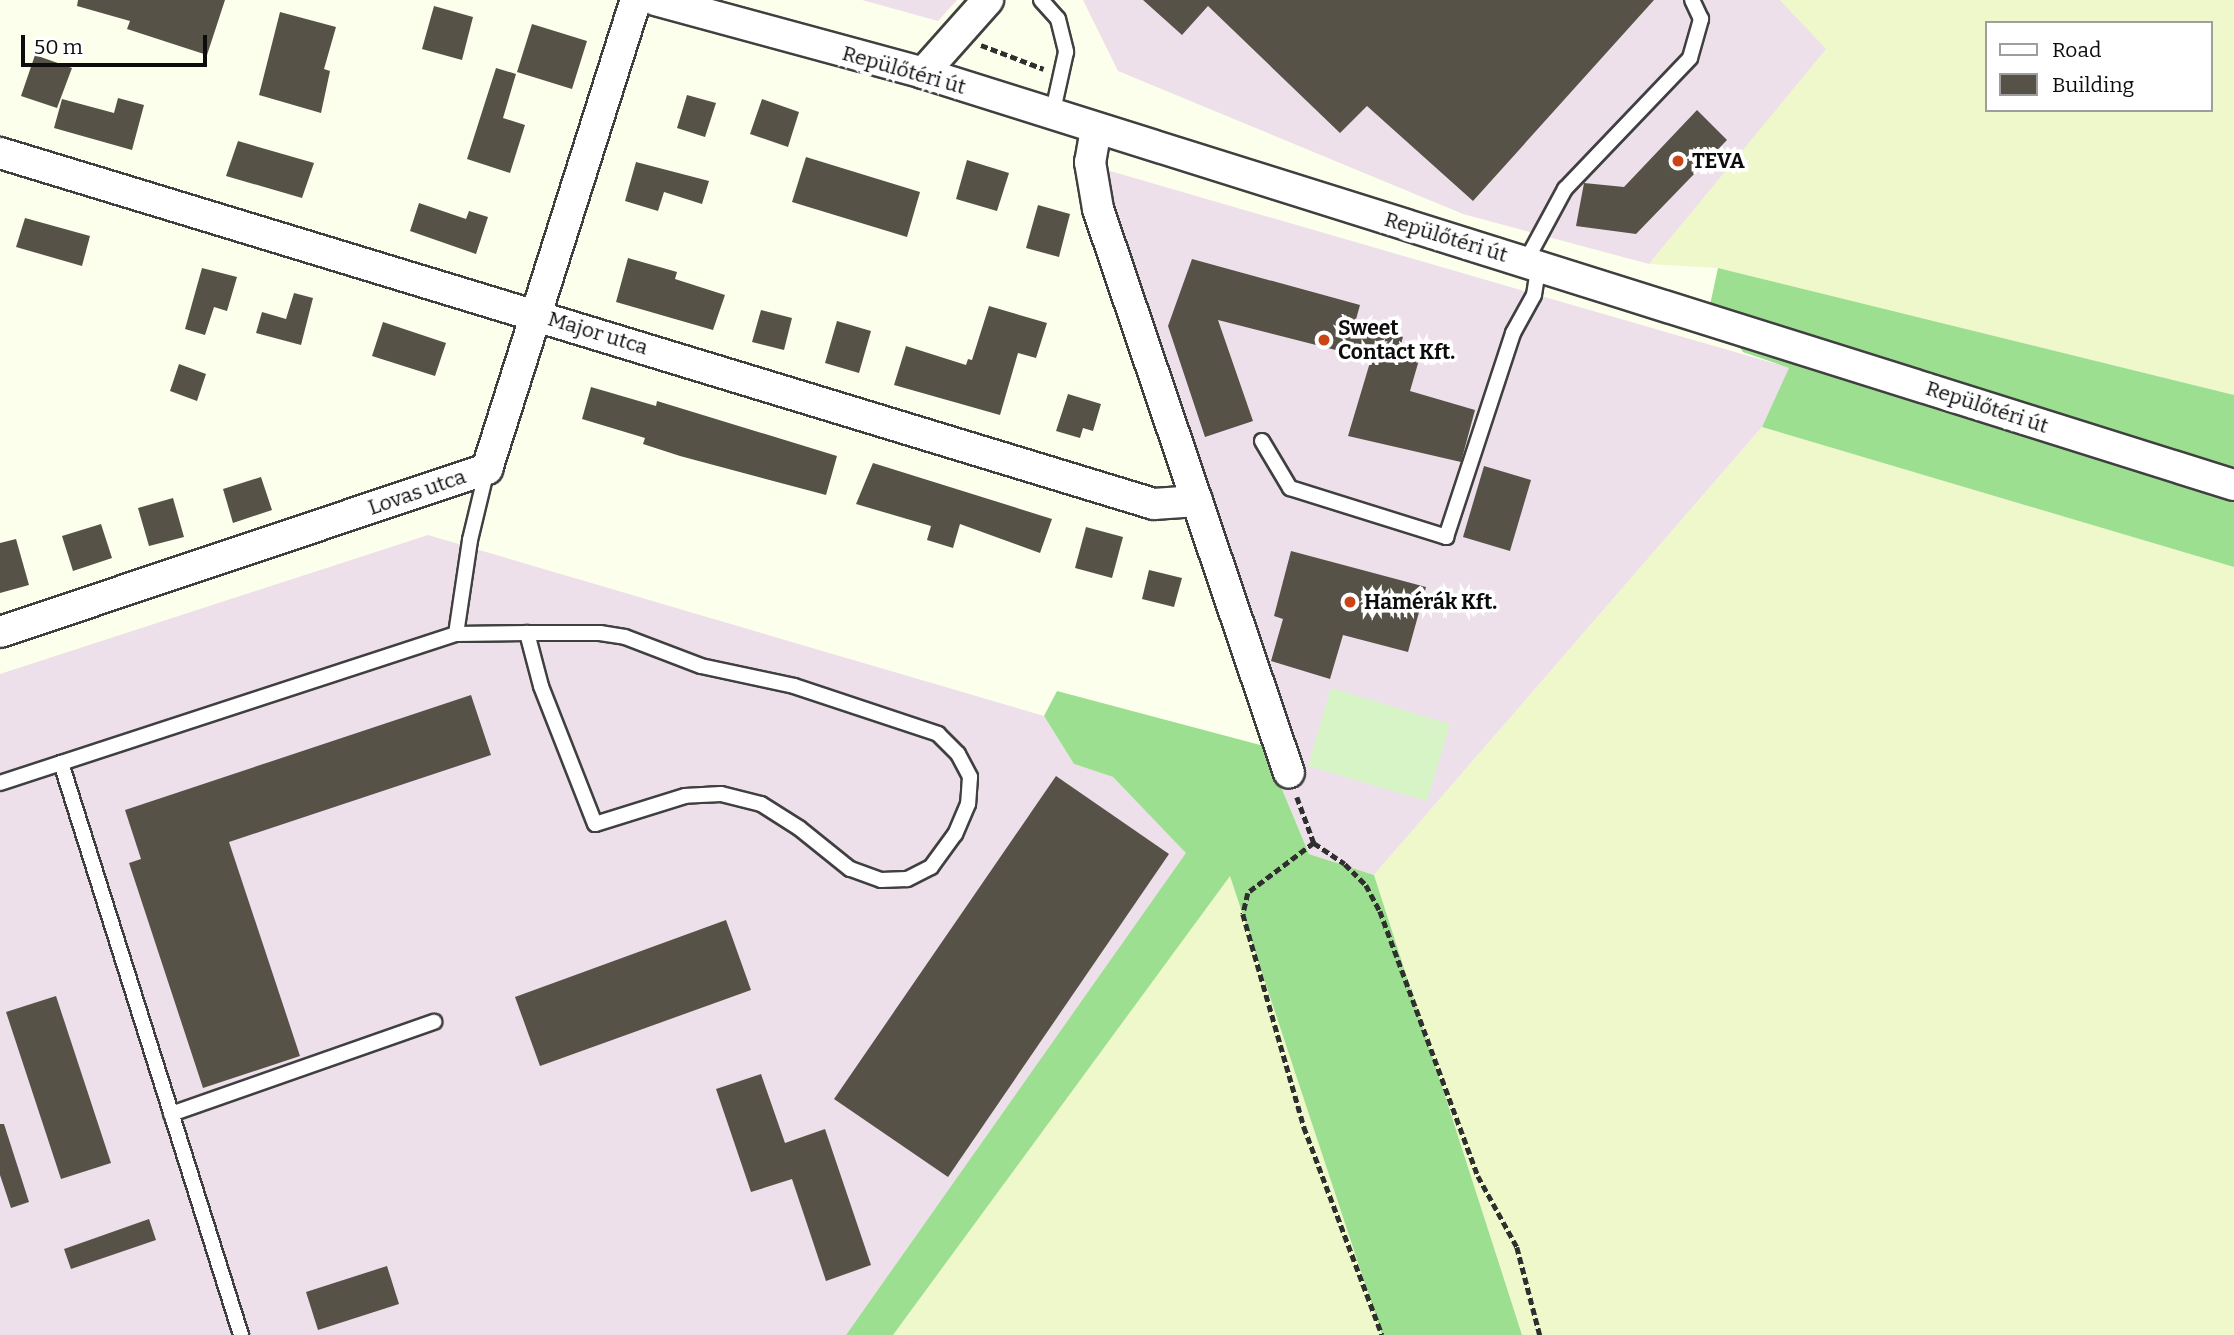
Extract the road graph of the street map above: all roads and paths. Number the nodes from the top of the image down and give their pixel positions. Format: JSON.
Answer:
{"nodes":[{"id":1,"x":636,"y":0,"type":"edge"},
{"id":2,"x":655,"y":0,"type":"edge"},
{"id":3,"x":988,"y":0,"type":"edge"},
{"id":4,"x":1041,"y":0,"type":"edge"},
{"id":5,"x":1692,"y":0,"type":"edge"},
{"id":6,"x":958,"y":34,"type":"junction"},
{"id":7,"x":923,"y":73,"type":"junction"},
{"id":8,"x":1062,"y":74,"type":"junction"},
{"id":9,"x":1052,"y":115,"type":"junction"},
{"id":10,"x":1096,"y":129,"type":"junction"},
{"id":11,"x":0,"y":153,"type":"edge"},
{"id":12,"x":1532,"y":263,"type":"junction"},
{"id":13,"x":537,"y":314,"type":"junction"},
{"id":14,"x":1262,"y":441,"type":"dead end"},
{"id":15,"x":487,"y":469,"type":"junction"},
{"id":16,"x":2234,"y":485,"type":"edge"},
{"id":17,"x":1197,"y":501,"type":"junction"},
{"id":18,"x":0,"y":632,"type":"edge"},
{"id":19,"x":527,"y":633,"type":"junction"},
{"id":20,"x":456,"y":634,"type":"junction"},
{"id":21,"x":61,"y":763,"type":"junction"},
{"id":22,"x":1289,"y":773,"type":"joint"},
{"id":23,"x":0,"y":783,"type":"edge"},
{"id":24,"x":1314,"y":844,"type":"junction"},
{"id":25,"x":434,"y":1022,"type":"dead end"},
{"id":26,"x":171,"y":1114,"type":"junction"},
{"id":27,"x":241,"y":1335,"type":"edge"},
{"id":28,"x":1382,"y":1335,"type":"edge"},
{"id":29,"x":1540,"y":1335,"type":"edge"}],
"edges":[{"from":1,"to":13,"type":"street","name":"Lovas utca"},
{"from":2,"to":7,"type":"street","name":"Repülőtéri út"},
{"from":3,"to":6,"type":"street"},
{"from":4,"to":8,"type":"lane"},
{"from":5,"to":12,"type":"lane"},
{"from":6,"to":7,"type":"street"},
{"from":6,"to":8,"type":"path"},
{"from":7,"to":9,"type":"street","name":"Repülőtéri út"},
{"from":8,"to":9,"type":"lane"},
{"from":9,"to":10,"type":"street","name":"Repülőtéri út"},
{"from":10,"to":12,"type":"street","name":"Repülőtéri út"},
{"from":10,"to":17,"type":"street"},
{"from":11,"to":13,"type":"street","name":"Major utca"},
{"from":12,"to":14,"type":"lane"},
{"from":12,"to":16,"type":"street","name":"Repülőtéri út"},
{"from":13,"to":15,"type":"street","name":"Lovas utca"},
{"from":13,"to":17,"type":"street","name":"Major utca"},
{"from":15,"to":18,"type":"street","name":"Lovas utca"},
{"from":15,"to":20,"type":"lane"},
{"from":17,"to":22,"type":"street"},
{"from":19,"to":19,"type":"lane"},
{"from":19,"to":20,"type":"lane"},
{"from":20,"to":21,"type":"lane"},
{"from":21,"to":23,"type":"lane"},
{"from":21,"to":26,"type":"lane"},
{"from":22,"to":24,"type":"path"},
{"from":24,"to":28,"type":"path"},
{"from":24,"to":29,"type":"path"},
{"from":25,"to":26,"type":"lane"},
{"from":26,"to":27,"type":"lane"}]}
